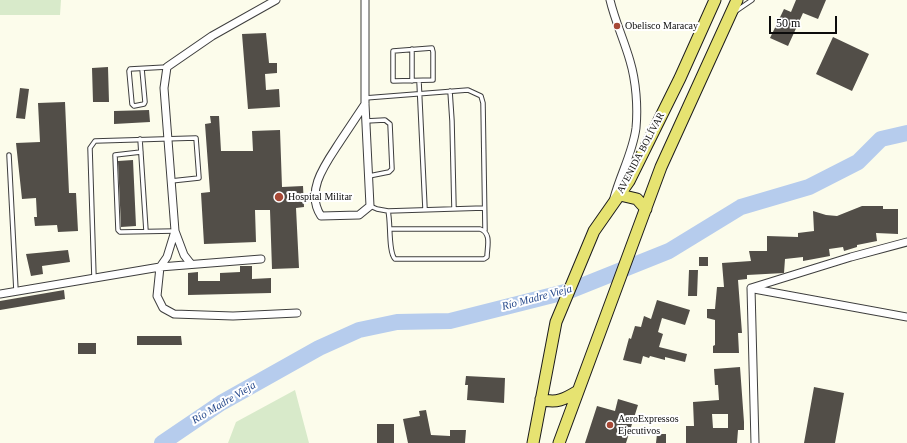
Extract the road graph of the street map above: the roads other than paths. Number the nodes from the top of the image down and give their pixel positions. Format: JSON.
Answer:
{"nodes":[{"id":1,"x":276,"y":0,"type":"edge"},
{"id":2,"x":365,"y":0,"type":"edge"},
{"id":3,"x":610,"y":0,"type":"edge"},
{"id":4,"x":715,"y":0,"type":"edge"},
{"id":5,"x":737,"y":0,"type":"edge"},
{"id":6,"x":752,"y":0,"type":"edge"},
{"id":7,"x":730,"y":15,"type":"junction"},
{"id":8,"x":412,"y":49,"type":"junction"},
{"id":9,"x":167,"y":67,"type":"junction"},
{"id":10,"x":142,"y":68,"type":"junction"},
{"id":11,"x":412,"y":81,"type":"junction"},
{"id":12,"x":419,"y":81,"type":"junction"},
{"id":13,"x":450,"y":91,"type":"junction"},
{"id":14,"x":419,"y":92,"type":"junction"},
{"id":15,"x":365,"y":101,"type":"junction"},
{"id":16,"x":366,"y":121,"type":"junction"},
{"id":17,"x":168,"y":138,"type":"junction"},
{"id":18,"x":140,"y":139,"type":"junction"},
{"id":19,"x":141,"y":152,"type":"junction"},
{"id":20,"x":9,"y":155,"type":"dead end"},
{"id":21,"x":368,"y":176,"type":"junction"},
{"id":22,"x":171,"y":181,"type":"junction"},
{"id":23,"x":620,"y":194,"type":"junction"},
{"id":24,"x":370,"y":206,"type":"junction"},
{"id":25,"x":612,"y":206,"type":"junction"},
{"id":26,"x":484,"y":208,"type":"junction"},
{"id":27,"x":425,"y":209,"type":"junction"},
{"id":28,"x":454,"y":209,"type":"junction"},
{"id":29,"x":646,"y":209,"type":"junction"},
{"id":30,"x":388,"y":211,"type":"junction"},
{"id":31,"x":391,"y":229,"type":"junction"},
{"id":32,"x":486,"y":230,"type":"junction"},
{"id":33,"x":146,"y":231,"type":"junction"},
{"id":34,"x":175,"y":231,"type":"junction"},
{"id":35,"x":907,"y":242,"type":"edge"},
{"id":36,"x":261,"y":259,"type":"dead end"},
{"id":37,"x":191,"y":264,"type":"junction"},
{"id":38,"x":160,"y":267,"type":"junction"},
{"id":39,"x":94,"y":280,"type":"junction"},
{"id":40,"x":751,"y":288,"type":"junction"},
{"id":41,"x":16,"y":291,"type":"junction"},
{"id":42,"x":0,"y":294,"type":"edge"},
{"id":43,"x":297,"y":313,"type":"dead end"},
{"id":44,"x":907,"y":317,"type":"edge"},
{"id":45,"x":578,"y":391,"type":"junction"},
{"id":46,"x":541,"y":396,"type":"junction"},
{"id":47,"x":533,"y":443,"type":"edge"},
{"id":48,"x":559,"y":443,"type":"edge"},
{"id":49,"x":755,"y":443,"type":"edge"}],
"edges":[{"from":1,"to":9,"type":"street"},
{"from":2,"to":15,"type":"street"},
{"from":3,"to":25,"type":"street"},
{"from":4,"to":23,"type":"main road","name":"AVENIDA BOLÍVAR"},
{"from":5,"to":7,"type":"main road"},
{"from":6,"to":7,"type":"lane"},
{"from":7,"to":29,"type":"main road"},
{"from":8,"to":11,"type":"lane"},
{"from":8,"to":11,"type":"lane"},
{"from":8,"to":12,"type":"lane"},
{"from":9,"to":10,"type":"lane"},
{"from":9,"to":17,"type":"street"},
{"from":10,"to":10,"type":"lane"},
{"from":11,"to":12,"type":"lane"},
{"from":12,"to":14,"type":"lane"},
{"from":13,"to":14,"type":"lane"},
{"from":13,"to":26,"type":"lane"},
{"from":13,"to":28,"type":"lane"},
{"from":14,"to":15,"type":"lane"},
{"from":14,"to":27,"type":"lane"},
{"from":15,"to":16,"type":"street"},
{"from":15,"to":24,"type":"street"},
{"from":16,"to":21,"type":"street"},
{"from":16,"to":21,"type":"lane"},
{"from":17,"to":18,"type":"lane"},
{"from":17,"to":22,"type":"street"},
{"from":17,"to":22,"type":"lane"},
{"from":18,"to":19,"type":"lane"},
{"from":18,"to":39,"type":"lane"},
{"from":19,"to":33,"type":"lane"},
{"from":19,"to":33,"type":"lane"},
{"from":20,"to":41,"type":"lane"},
{"from":21,"to":24,"type":"street"},
{"from":22,"to":34,"type":"street"},
{"from":23,"to":25,"type":"main road","name":"AVENIDA BOLÍVAR"},
{"from":23,"to":29,"type":"main road"},
{"from":24,"to":30,"type":"lane"},
{"from":25,"to":46,"type":"main road","name":"AVENIDA BOLÍVAR"},
{"from":26,"to":28,"type":"lane"},
{"from":26,"to":32,"type":"lane"},
{"from":27,"to":28,"type":"lane"},
{"from":27,"to":30,"type":"lane"},
{"from":29,"to":45,"type":"main road"},
{"from":30,"to":31,"type":"lane"},
{"from":31,"to":32,"type":"lane"},
{"from":31,"to":32,"type":"lane"},
{"from":33,"to":34,"type":"lane"},
{"from":34,"to":37,"type":"street"},
{"from":34,"to":38,"type":"street"},
{"from":35,"to":40,"type":"street"},
{"from":36,"to":37,"type":"street"},
{"from":37,"to":38,"type":"street"},
{"from":38,"to":39,"type":"street"},
{"from":38,"to":43,"type":"street"},
{"from":39,"to":41,"type":"street"},
{"from":40,"to":44,"type":"street"},
{"from":40,"to":49,"type":"street"},
{"from":41,"to":42,"type":"street"},
{"from":45,"to":46,"type":"main road"},
{"from":45,"to":48,"type":"main road"},
{"from":46,"to":47,"type":"main road","name":"AVENIDA BOLÍVAR"}]}
